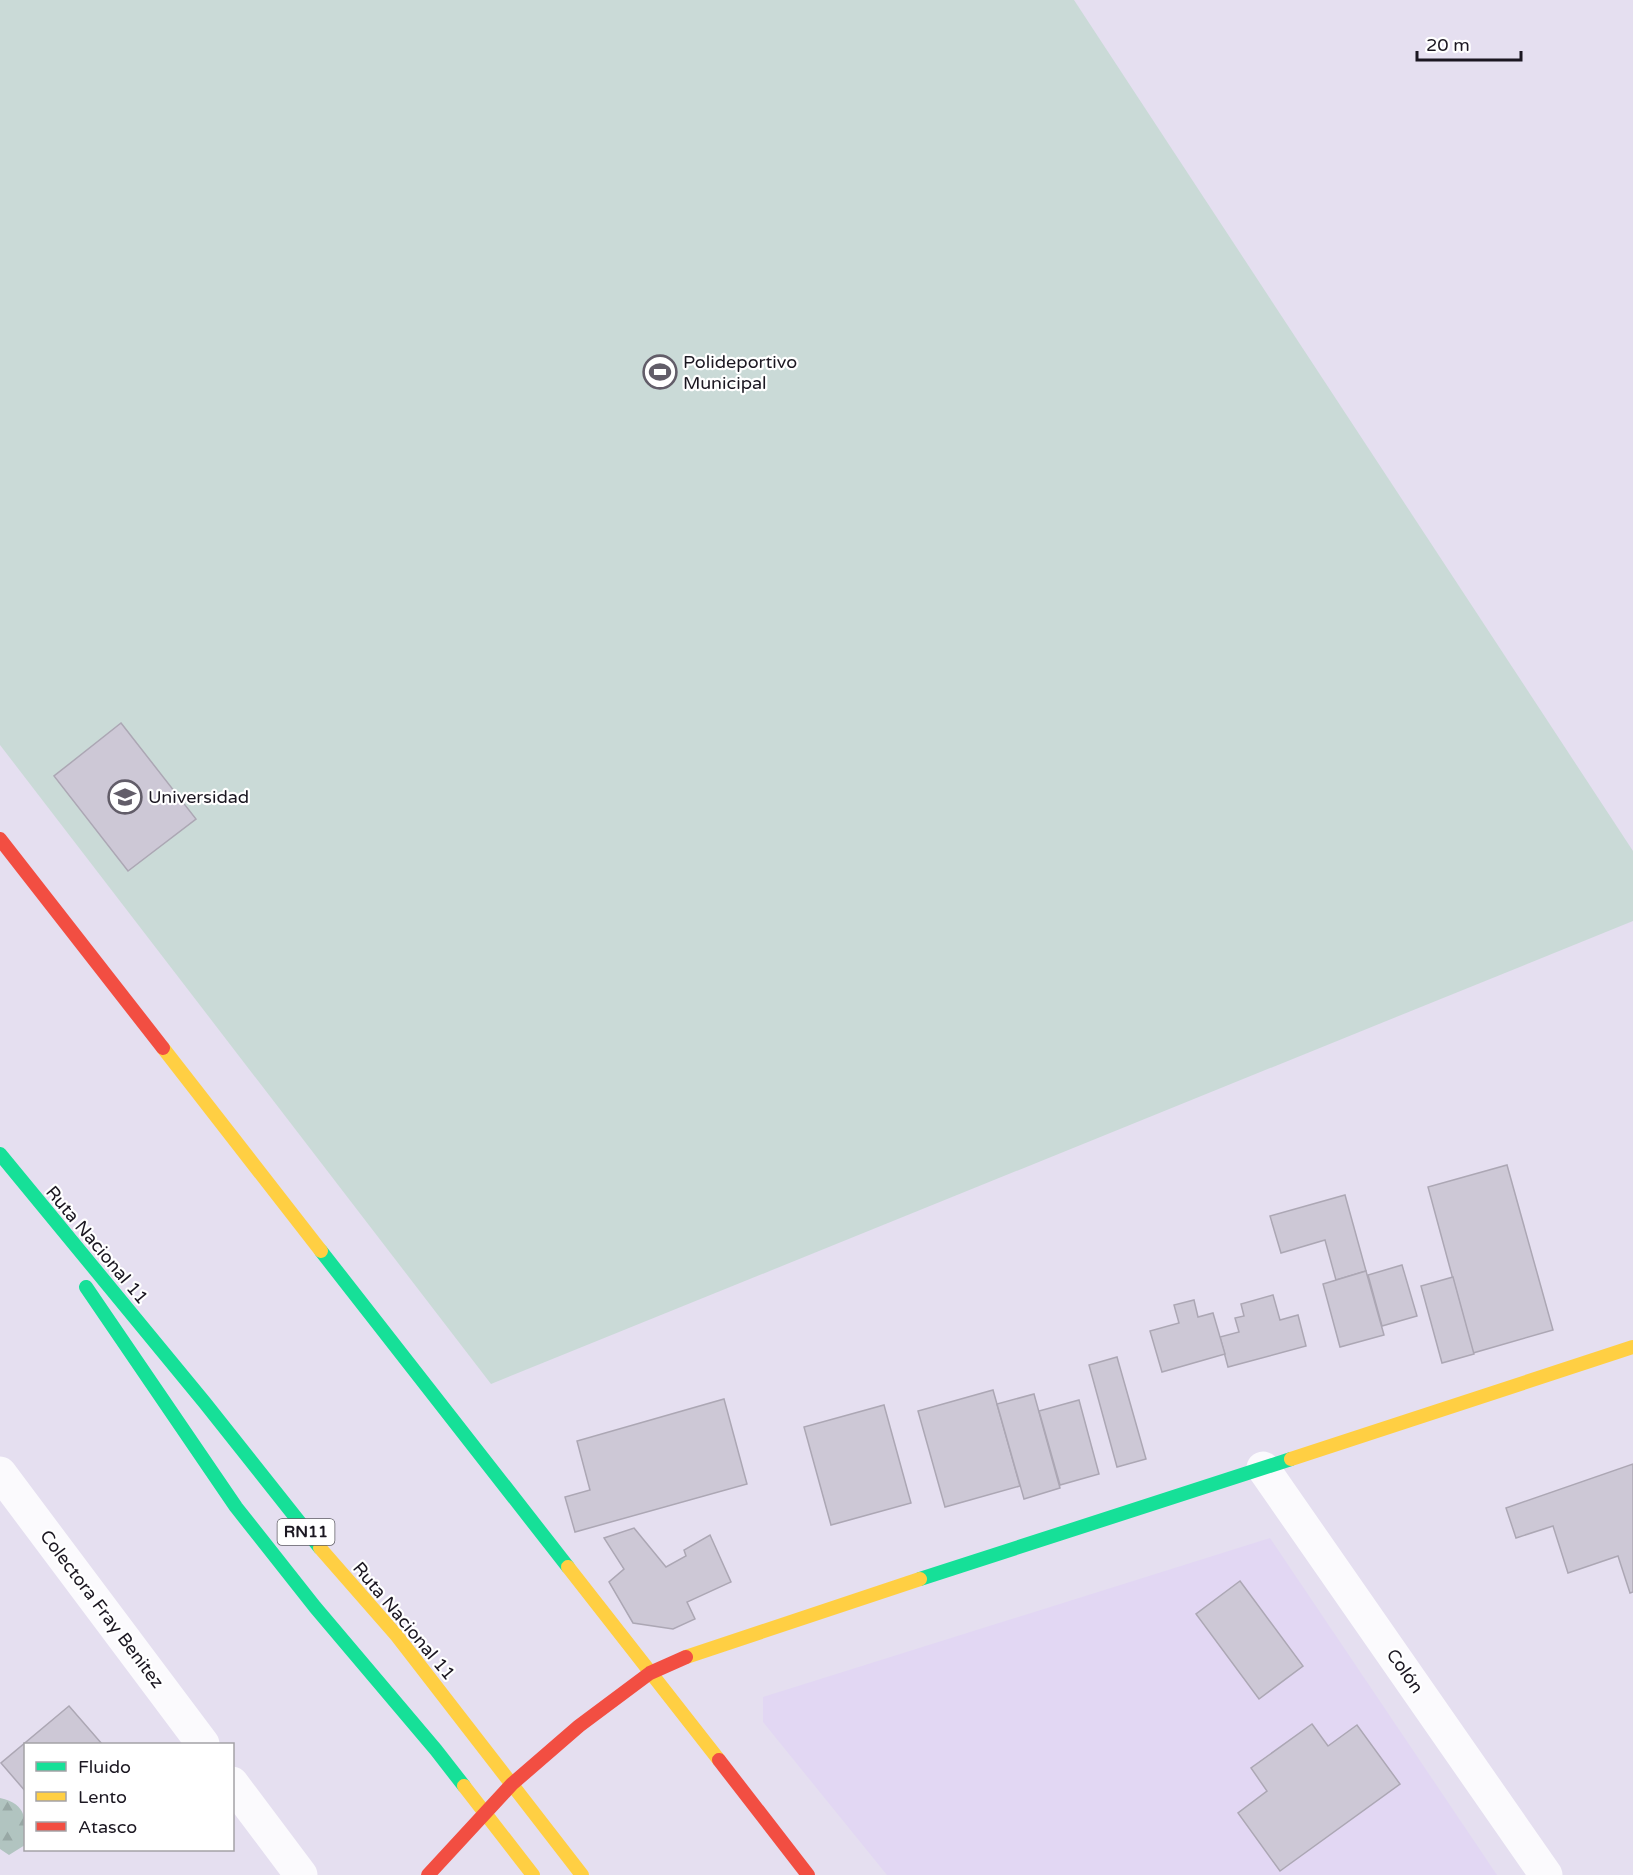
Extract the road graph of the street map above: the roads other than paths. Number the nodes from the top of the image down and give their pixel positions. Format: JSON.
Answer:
{"nodes":[{"id":1,"x":0,"y":839,"type":"edge"},
{"id":2,"x":0,"y":1154,"type":"edge"},
{"id":3,"x":28,"y":1190,"type":"junction"},
{"id":4,"x":69,"y":1258,"type":"dead end"},
{"id":5,"x":80,"y":1277,"type":"dead end"},
{"id":6,"x":1633,"y":1347,"type":"edge"},
{"id":7,"x":1263,"y":1468,"type":"junction"},
{"id":8,"x":0,"y":1473,"type":"edge"},
{"id":9,"x":650,"y":1673,"type":"junction"},
{"id":10,"x":202,"y":1743,"type":"edge"},
{"id":11,"x":512,"y":1784,"type":"junction"},
{"id":12,"x":234,"y":1786,"type":"edge"},
{"id":13,"x":485,"y":1814,"type":"junction"},
{"id":14,"x":301,"y":1875,"type":"edge"},
{"id":15,"x":428,"y":1875,"type":"edge"},
{"id":16,"x":533,"y":1875,"type":"edge"},
{"id":17,"x":582,"y":1875,"type":"edge"},
{"id":18,"x":808,"y":1875,"type":"edge"},
{"id":19,"x":1546,"y":1875,"type":"edge"}],
"edges":[{"from":1,"to":9,"type":"main road"},
{"from":2,"to":3,"type":"main road","number":"RN11"},
{"from":3,"to":4,"type":"main road","name":"Ruta Nacional 11","number":"RN11"},
{"from":3,"to":11,"type":"main road","name":"Ruta Nacional 11","number":"RN11"},
{"from":5,"to":13,"type":"main road","name":"Ruta Nacional 11","number":"RN11"},
{"from":6,"to":7,"type":"main road"},
{"from":7,"to":9,"type":"main road"},
{"from":7,"to":19,"type":"street","name":"Colón"},
{"from":8,"to":10,"type":"street","name":"Colectora Fray Benitez"},
{"from":9,"to":11,"type":"main road"},
{"from":9,"to":18,"type":"main road"},
{"from":11,"to":13,"type":"main road"},
{"from":11,"to":17,"type":"main road","name":"Ruta Nacional 11","number":"RN11"},
{"from":12,"to":14,"type":"street"},
{"from":13,"to":15,"type":"main road"},
{"from":13,"to":16,"type":"main road","name":"Ruta Nacional 11","number":"RN11"}]}
